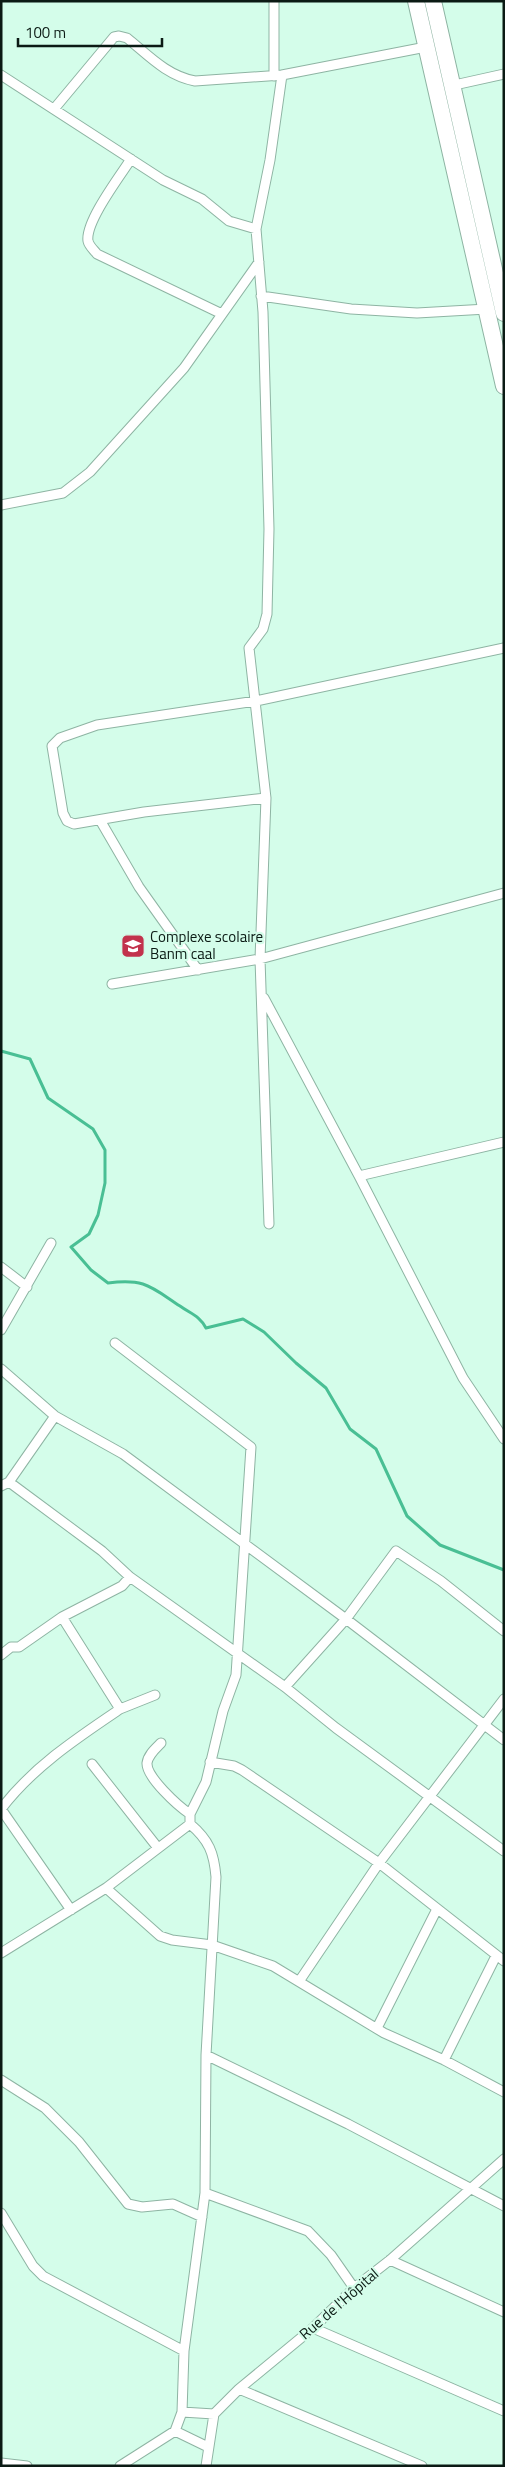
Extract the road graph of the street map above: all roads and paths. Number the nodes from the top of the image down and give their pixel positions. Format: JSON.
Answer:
{"nodes":[{"id":1,"x":274,"y":1,"type":"edge"},
{"id":2,"x":416,"y":1,"type":"edge"},
{"id":3,"x":433,"y":1,"type":"edge"},
{"id":4,"x":426,"y":47,"type":"junction"},
{"id":5,"x":504,"y":74,"type":"edge"},
{"id":6,"x":1,"y":75,"type":"edge"},
{"id":7,"x":278,"y":76,"type":"junction"},
{"id":8,"x":444,"y":87,"type":"junction"},
{"id":9,"x":54,"y":109,"type":"junction"},
{"id":10,"x":131,"y":159,"type":"junction"},
{"id":11,"x":256,"y":229,"type":"junction"},
{"id":12,"x":259,"y":262,"type":"junction"},
{"id":13,"x":261,"y":296,"type":"junction"},
{"id":14,"x":487,"y":309,"type":"junction"},
{"id":15,"x":504,"y":313,"type":"edge"},
{"id":16,"x":222,"y":314,"type":"junction"},
{"id":17,"x":504,"y":386,"type":"edge"},
{"id":18,"x":1,"y":505,"type":"edge"},
{"id":19,"x":504,"y":648,"type":"edge"},
{"id":20,"x":256,"y":700,"type":"junction"},
{"id":21,"x":266,"y":798,"type":"junction"},
{"id":22,"x":100,"y":820,"type":"junction"},
{"id":23,"x":504,"y":892,"type":"edge"},
{"id":24,"x":260,"y":959,"type":"junction"},
{"id":25,"x":198,"y":970,"type":"junction"},
{"id":26,"x":112,"y":984,"type":"dead end"},
{"id":27,"x":262,"y":996,"type":"junction"},
{"id":28,"x":504,"y":1142,"type":"edge"},
{"id":29,"x":359,"y":1176,"type":"junction"},
{"id":30,"x":269,"y":1224,"type":"dead end"},
{"id":31,"x":51,"y":1243,"type":"dead end"},
{"id":32,"x":1,"y":1267,"type":"edge"},
{"id":33,"x":27,"y":1287,"type":"junction"},
{"id":34,"x":1,"y":1330,"type":"edge"},
{"id":35,"x":115,"y":1344,"type":"dead end"},
{"id":36,"x":1,"y":1369,"type":"edge"},
{"id":37,"x":55,"y":1416,"type":"junction"},
{"id":38,"x":504,"y":1439,"type":"edge"},
{"id":39,"x":5,"y":1484,"type":"edge"},
{"id":40,"x":245,"y":1546,"type":"junction"},
{"id":41,"x":130,"y":1577,"type":"junction"},
{"id":42,"x":62,"y":1618,"type":"junction"},
{"id":43,"x":346,"y":1618,"type":"junction"},
{"id":44,"x":504,"y":1631,"type":"edge"},
{"id":45,"x":239,"y":1653,"type":"junction"},
{"id":46,"x":1,"y":1655,"type":"edge"},
{"id":47,"x":285,"y":1687,"type":"junction"},
{"id":48,"x":155,"y":1695,"type":"dead end"},
{"id":49,"x":504,"y":1699,"type":"edge"},
{"id":50,"x":120,"y":1709,"type":"junction"},
{"id":51,"x":484,"y":1725,"type":"junction"},
{"id":52,"x":504,"y":1740,"type":"edge"},
{"id":53,"x":160,"y":1743,"type":"dead end"},
{"id":54,"x":210,"y":1762,"type":"junction"},
{"id":55,"x":92,"y":1764,"type":"dead end"},
{"id":56,"x":431,"y":1796,"type":"junction"},
{"id":57,"x":1,"y":1809,"type":"edge"},
{"id":58,"x":190,"y":1814,"type":"junction"},
{"id":59,"x":190,"y":1824,"type":"junction"},
{"id":60,"x":158,"y":1848,"type":"junction"},
{"id":61,"x":504,"y":1851,"type":"edge"},
{"id":62,"x":379,"y":1863,"type":"junction"},
{"id":63,"x":106,"y":1888,"type":"junction"},
{"id":64,"x":437,"y":1909,"type":"junction"},
{"id":65,"x":71,"y":1910,"type":"junction"},
{"id":66,"x":212,"y":1945,"type":"junction"},
{"id":67,"x":1,"y":1953,"type":"edge"},
{"id":68,"x":500,"y":1959,"type":"edge"},
{"id":69,"x":300,"y":1980,"type":"junction"},
{"id":70,"x":377,"y":2028,"type":"junction"},
{"id":71,"x":206,"y":2055,"type":"junction"},
{"id":72,"x":444,"y":2060,"type":"junction"},
{"id":73,"x":1,"y":2080,"type":"edge"},
{"id":74,"x":504,"y":2092,"type":"edge"},
{"id":75,"x":504,"y":2159,"type":"edge"},
{"id":76,"x":470,"y":2189,"type":"junction"},
{"id":77,"x":205,"y":2193,"type":"junction"},
{"id":78,"x":504,"y":2206,"type":"edge"},
{"id":79,"x":1,"y":2213,"type":"edge"},
{"id":80,"x":202,"y":2216,"type":"junction"},
{"id":81,"x":390,"y":2260,"type":"junction"},
{"id":82,"x":354,"y":2288,"type":"junction"},
{"id":83,"x":504,"y":2312,"type":"edge"},
{"id":84,"x":313,"y":2328,"type":"junction"},
{"id":85,"x":184,"y":2350,"type":"junction"},
{"id":86,"x":239,"y":2389,"type":"junction"},
{"id":87,"x":504,"y":2411,"type":"edge"},
{"id":88,"x":182,"y":2412,"type":"junction"},
{"id":89,"x":214,"y":2414,"type":"junction"},
{"id":90,"x":175,"y":2431,"type":"junction"},
{"id":91,"x":208,"y":2447,"type":"junction"},
{"id":92,"x":1,"y":2463,"type":"edge"},
{"id":93,"x":27,"y":2466,"type":"edge"},
{"id":94,"x":120,"y":2466,"type":"edge"},
{"id":95,"x":206,"y":2466,"type":"edge"},
{"id":96,"x":422,"y":2466,"type":"edge"}],
"edges":[{"from":1,"to":7,"type":"street"},
{"from":2,"to":4,"type":"highway"},
{"from":3,"to":8,"type":"highway"},
{"from":4,"to":7,"type":"street"},
{"from":4,"to":8,"type":"highway"},
{"from":5,"to":8,"type":"street"},
{"from":6,"to":9,"type":"street"},
{"from":7,"to":9,"type":"street"},
{"from":7,"to":11,"type":"street"},
{"from":8,"to":14,"type":"highway"},
{"from":8,"to":15,"type":"highway"},
{"from":9,"to":10,"type":"street"},
{"from":10,"to":11,"type":"street"},
{"from":10,"to":16,"type":"street"},
{"from":11,"to":12,"type":"street"},
{"from":12,"to":13,"type":"street"},
{"from":12,"to":16,"type":"street"},
{"from":13,"to":14,"type":"street"},
{"from":13,"to":20,"type":"street"},
{"from":14,"to":17,"type":"highway"},
{"from":16,"to":18,"type":"street"},
{"from":19,"to":20,"type":"street"},
{"from":20,"to":21,"type":"street"},
{"from":20,"to":22,"type":"street"},
{"from":21,"to":22,"type":"street"},
{"from":21,"to":24,"type":"street"},
{"from":22,"to":25,"type":"street"},
{"from":23,"to":24,"type":"street"},
{"from":24,"to":25,"type":"street"},
{"from":24,"to":27,"type":"street"},
{"from":25,"to":26,"type":"street"},
{"from":27,"to":29,"type":"street"},
{"from":27,"to":30,"type":"street"},
{"from":28,"to":29,"type":"street"},
{"from":29,"to":38,"type":"street"},
{"from":31,"to":33,"type":"street"},
{"from":32,"to":33,"type":"street"},
{"from":33,"to":34,"type":"street"},
{"from":35,"to":40,"type":"street"},
{"from":36,"to":37,"type":"street"},
{"from":37,"to":39,"type":"street"},
{"from":37,"to":40,"type":"street"},
{"from":39,"to":41,"type":"street"},
{"from":40,"to":43,"type":"street"},
{"from":40,"to":45,"type":"street"},
{"from":41,"to":42,"type":"street"},
{"from":41,"to":45,"type":"street"},
{"from":42,"to":46,"type":"street"},
{"from":42,"to":50,"type":"street"},
{"from":43,"to":44,"type":"street"},
{"from":43,"to":47,"type":"street"},
{"from":43,"to":51,"type":"street"},
{"from":45,"to":47,"type":"street"},
{"from":45,"to":54,"type":"street"},
{"from":47,"to":56,"type":"street"},
{"from":48,"to":50,"type":"street"},
{"from":49,"to":51,"type":"street"},
{"from":50,"to":57,"type":"street"},
{"from":51,"to":52,"type":"street"},
{"from":51,"to":56,"type":"street"},
{"from":53,"to":58,"type":"street"},
{"from":54,"to":58,"type":"street"},
{"from":54,"to":62,"type":"street"},
{"from":55,"to":60,"type":"street"},
{"from":56,"to":61,"type":"street"},
{"from":56,"to":62,"type":"street"},
{"from":57,"to":65,"type":"street"},
{"from":58,"to":59,"type":"street"},
{"from":59,"to":60,"type":"street"},
{"from":59,"to":66,"type":"street"},
{"from":60,"to":63,"type":"street"},
{"from":62,"to":64,"type":"street"},
{"from":62,"to":69,"type":"street"},
{"from":63,"to":65,"type":"street"},
{"from":63,"to":66,"type":"street"},
{"from":64,"to":68,"type":"street"},
{"from":64,"to":70,"type":"street"},
{"from":65,"to":67,"type":"street"},
{"from":66,"to":69,"type":"street"},
{"from":66,"to":71,"type":"street"},
{"from":68,"to":72,"type":"street"},
{"from":69,"to":70,"type":"street"},
{"from":70,"to":72,"type":"street"},
{"from":71,"to":76,"type":"street"},
{"from":71,"to":77,"type":"street"},
{"from":72,"to":74,"type":"street"},
{"from":73,"to":80,"type":"street"},
{"from":75,"to":76,"type":"street","name":"Rue de l'Hôpital"},
{"from":76,"to":78,"type":"street"},
{"from":76,"to":81,"type":"street","name":"Rue de l'Hôpital"},
{"from":77,"to":80,"type":"street"},
{"from":77,"to":82,"type":"street"},
{"from":79,"to":85,"type":"street"},
{"from":80,"to":85,"type":"street"},
{"from":81,"to":82,"type":"street","name":"Rue de l'Hôpital"},
{"from":81,"to":83,"type":"street"},
{"from":82,"to":84,"type":"street","name":"Rue de l'Hôpital"},
{"from":84,"to":86,"type":"street","name":"Rue de l'Hôpital"},
{"from":84,"to":87,"type":"street"},
{"from":85,"to":88,"type":"street"},
{"from":86,"to":89,"type":"street","name":"Rue de l'Hôpital"},
{"from":86,"to":96,"type":"street"},
{"from":88,"to":89,"type":"street"},
{"from":88,"to":90,"type":"street"},
{"from":89,"to":91,"type":"street"},
{"from":90,"to":91,"type":"street"},
{"from":90,"to":94,"type":"street"},
{"from":91,"to":95,"type":"street"},
{"from":92,"to":93,"type":"street"}]}
